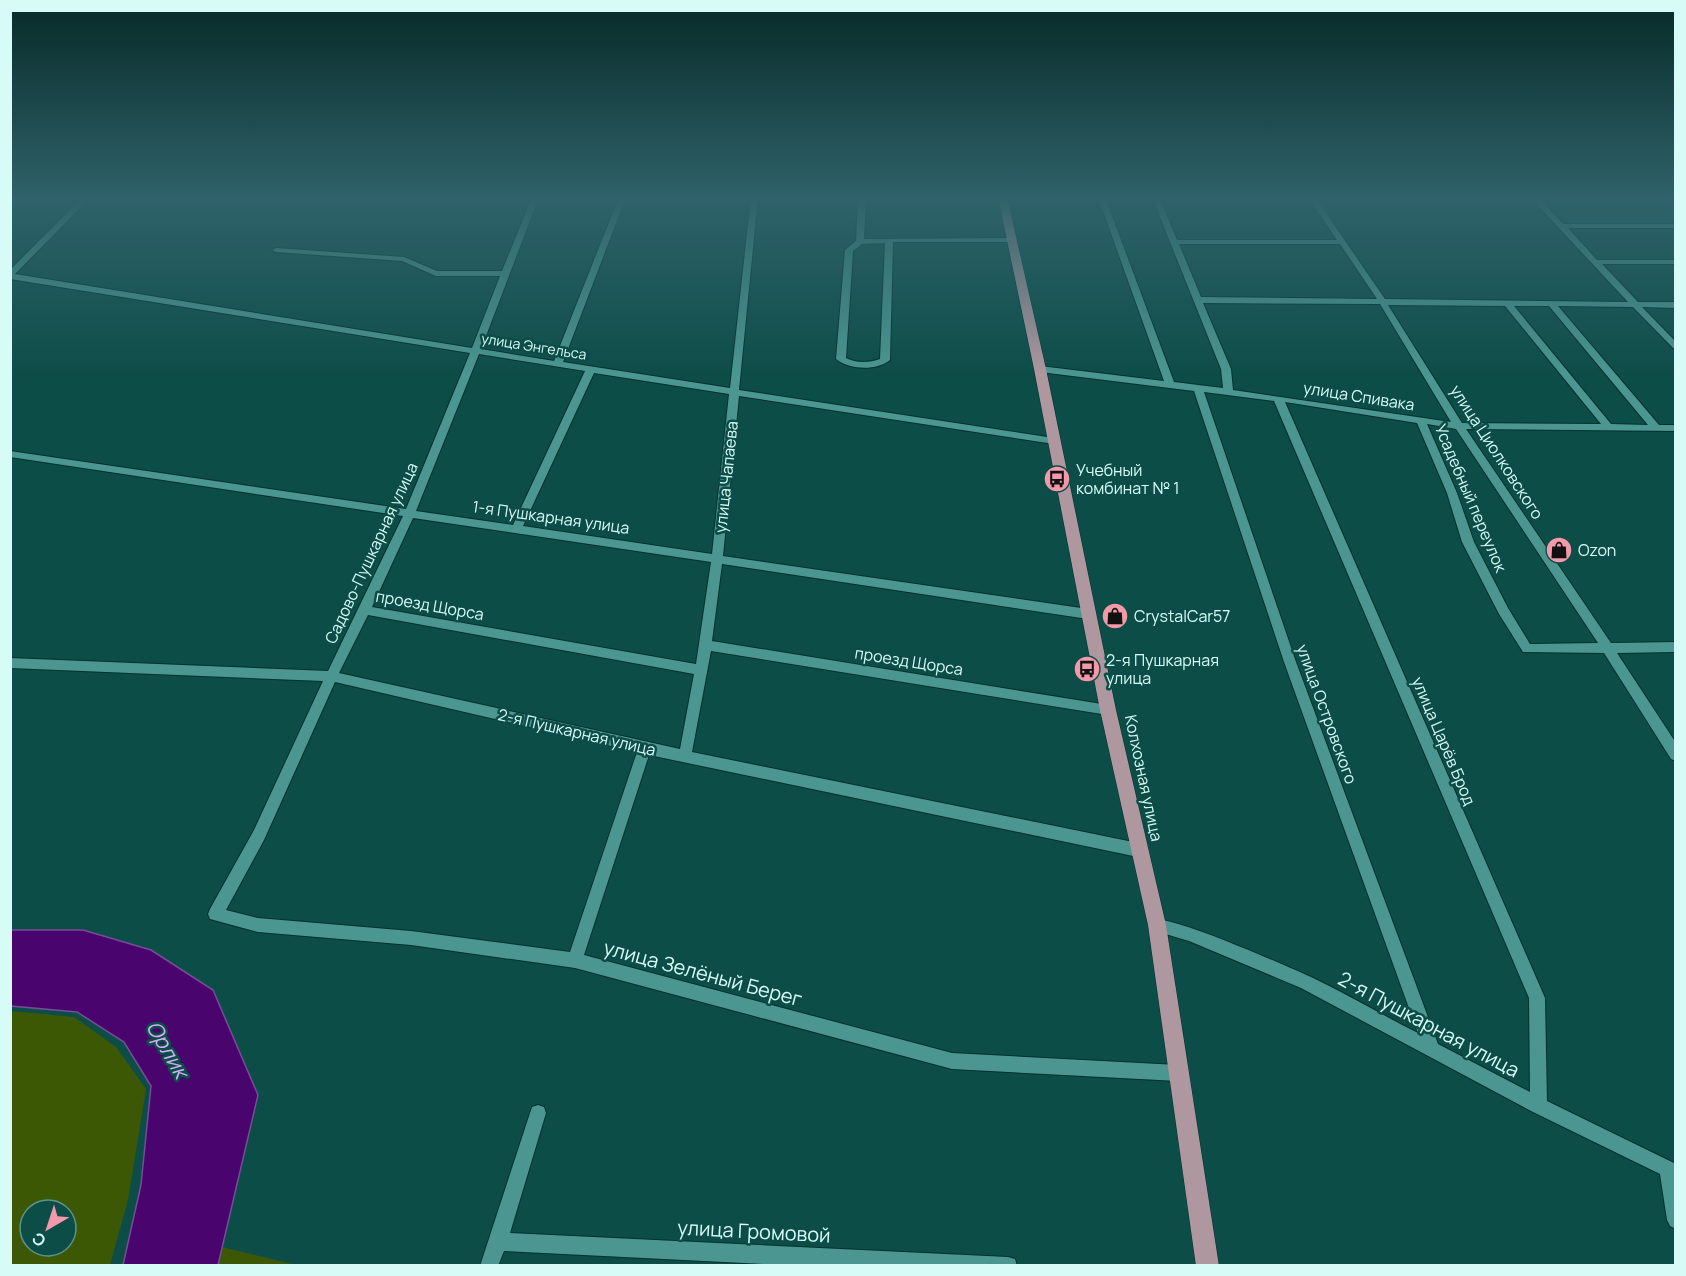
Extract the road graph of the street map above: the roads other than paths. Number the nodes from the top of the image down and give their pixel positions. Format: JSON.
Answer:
{"nodes":[{"id":1,"x":28,"y":257,"type":"edge"},
{"id":2,"x":369,"y":257,"type":"edge"},
{"id":3,"x":511,"y":257,"type":"edge"},
{"id":4,"x":599,"y":257,"type":"edge"},
{"id":5,"x":749,"y":257,"type":"edge"},
{"id":6,"x":849,"y":257,"type":"edge"},
{"id":7,"x":888,"y":257,"type":"edge"},
{"id":8,"x":1016,"y":257,"type":"edge"},
{"id":9,"x":1123,"y":257,"type":"edge"},
{"id":10,"x":1181,"y":257,"type":"edge"},
{"id":11,"x":1353,"y":257,"type":"edge"},
{"id":12,"x":1591,"y":257,"type":"edge"},
{"id":13,"x":1596,"y":262,"type":"junction"},
{"id":14,"x":1676,"y":262,"type":"edge"},
{"id":15,"x":504,"y":273,"type":"junction"},
{"id":16,"x":10,"y":275,"type":"edge"},
{"id":17,"x":1200,"y":300,"type":"junction"},
{"id":18,"x":1382,"y":301,"type":"junction"},
{"id":19,"x":1507,"y":303,"type":"junction"},
{"id":20,"x":1551,"y":303,"type":"junction"},
{"id":21,"x":1636,"y":305,"type":"junction"},
{"id":22,"x":1676,"y":305,"type":"edge"},
{"id":23,"x":1676,"y":348,"type":"edge"},
{"id":24,"x":477,"y":351,"type":"junction"},
{"id":25,"x":558,"y":363,"type":"junction"},
{"id":26,"x":591,"y":368,"type":"junction"},
{"id":27,"x":1040,"y":369,"type":"junction"},
{"id":28,"x":1170,"y":384,"type":"junction"},
{"id":29,"x":1198,"y":388,"type":"junction"},
{"id":30,"x":1228,"y":391,"type":"junction"},
{"id":31,"x":735,"y":394,"type":"junction"},
{"id":32,"x":1278,"y":398,"type":"junction"},
{"id":33,"x":1421,"y":421,"type":"junction"},
{"id":34,"x":1458,"y":426,"type":"junction"},
{"id":35,"x":1609,"y":428,"type":"junction"},
{"id":36,"x":1656,"y":428,"type":"junction"},
{"id":37,"x":1676,"y":428,"type":"edge"},
{"id":38,"x":1054,"y":441,"type":"junction"},
{"id":39,"x":10,"y":454,"type":"edge"},
{"id":40,"x":410,"y":514,"type":"junction"},
{"id":41,"x":516,"y":529,"type":"junction"},
{"id":42,"x":717,"y":557,"type":"junction"},
{"id":43,"x":365,"y":610,"type":"junction"},
{"id":44,"x":1088,"y":614,"type":"junction"},
{"id":45,"x":706,"y":645,"type":"junction"},
{"id":46,"x":1606,"y":646,"type":"junction"},
{"id":47,"x":1676,"y":647,"type":"edge"},
{"id":48,"x":10,"y":663,"type":"edge"},
{"id":49,"x":701,"y":670,"type":"junction"},
{"id":50,"x":331,"y":676,"type":"junction"},
{"id":51,"x":1108,"y":710,"type":"junction"},
{"id":52,"x":645,"y":748,"type":"junction"},
{"id":53,"x":1676,"y":755,"type":"edge"},
{"id":54,"x":685,"y":756,"type":"junction"},
{"id":55,"x":1138,"y":850,"type":"junction"},
{"id":56,"x":215,"y":914,"type":"joint"},
{"id":57,"x":1157,"y":925,"type":"junction"},
{"id":58,"x":575,"y":960,"type":"junction"},
{"id":59,"x":1432,"y":1050,"type":"junction"},
{"id":60,"x":1179,"y":1073,"type":"junction"},
{"id":61,"x":1539,"y":1106,"type":"junction"},
{"id":62,"x":538,"y":1113,"type":"dead end"},
{"id":63,"x":1672,"y":1171,"type":"edge"},
{"id":64,"x":1676,"y":1220,"type":"edge"},
{"id":65,"x":498,"y":1242,"type":"junction"},
{"id":66,"x":489,"y":1266,"type":"edge"},
{"id":67,"x":1008,"y":1266,"type":"edge"},
{"id":68,"x":1208,"y":1266,"type":"edge"}],
"edges":[{"from":1,"to":16,"type":"street"},
{"from":2,"to":15,"type":"street"},
{"from":3,"to":15,"type":"street","name":"Садово-Пушкарная улица"},
{"from":4,"to":25,"type":"street"},
{"from":5,"to":31,"type":"street","name":"улица Чапаева"},
{"from":6,"to":7,"type":"street"},
{"from":8,"to":27,"type":"main road","name":"Колхозная улица"},
{"from":9,"to":28,"type":"street"},
{"from":10,"to":17,"type":"street"},
{"from":11,"to":18,"type":"street","name":"улица Циолковского"},
{"from":12,"to":13,"type":"street"},
{"from":13,"to":14,"type":"street"},
{"from":13,"to":21,"type":"street"},
{"from":15,"to":24,"type":"street","name":"Садово-Пушкарная улица"},
{"from":16,"to":24,"type":"street","name":"улица Энгельса"},
{"from":17,"to":18,"type":"street"},
{"from":17,"to":30,"type":"street"},
{"from":18,"to":19,"type":"street"},
{"from":18,"to":34,"type":"street","name":"улица Циолковского"},
{"from":19,"to":20,"type":"street"},
{"from":19,"to":35,"type":"street"},
{"from":20,"to":21,"type":"street"},
{"from":20,"to":36,"type":"street"},
{"from":21,"to":22,"type":"street"},
{"from":21,"to":23,"type":"street"},
{"from":24,"to":25,"type":"street","name":"улица Энгельса"},
{"from":24,"to":40,"type":"street","name":"Садово-Пушкарная улица"},
{"from":25,"to":26,"type":"street","name":"улица Энгельса"},
{"from":26,"to":31,"type":"street","name":"улица Энгельса"},
{"from":26,"to":41,"type":"street"},
{"from":27,"to":28,"type":"street","name":"улица Спивака"},
{"from":27,"to":38,"type":"main road","name":"Колхозная улица"},
{"from":28,"to":29,"type":"street","name":"улица Спивака"},
{"from":29,"to":30,"type":"street","name":"улица Спивака"},
{"from":29,"to":59,"type":"street","name":"улица Островского"},
{"from":30,"to":32,"type":"street","name":"улица Спивака"},
{"from":31,"to":38,"type":"street","name":"улица Энгельса"},
{"from":31,"to":42,"type":"street","name":"улица Чапаева"},
{"from":32,"to":33,"type":"street","name":"улица Спивака"},
{"from":32,"to":61,"type":"street","name":"улица Царёв Брод"},
{"from":33,"to":34,"type":"street","name":"улица Спивака"},
{"from":33,"to":46,"type":"street","name":"Усадебный переулок"},
{"from":34,"to":35,"type":"street","name":"улица Спивака"},
{"from":34,"to":46,"type":"street","name":"улица Циолковского"},
{"from":35,"to":36,"type":"street","name":"улица Спивака"},
{"from":36,"to":37,"type":"street","name":"улица Спивака"},
{"from":38,"to":44,"type":"main road","name":"Колхозная улица"},
{"from":39,"to":40,"type":"street","name":"1-я Пушкарная улица"},
{"from":40,"to":41,"type":"street","name":"1-я Пушкарная улица"},
{"from":40,"to":43,"type":"street","name":"Садово-Пушкарная улица"},
{"from":41,"to":42,"type":"street","name":"1-я Пушкарная улица"},
{"from":42,"to":44,"type":"street","name":"1-я Пушкарная улица"},
{"from":42,"to":45,"type":"street","name":"улица Чапаева"},
{"from":43,"to":49,"type":"street","name":"проезд Щорса"},
{"from":43,"to":50,"type":"street","name":"Садово-Пушкарная улица"},
{"from":44,"to":51,"type":"main road","name":"Колхозная улица"},
{"from":45,"to":49,"type":"street","name":"улица Чапаева"},
{"from":45,"to":51,"type":"street","name":"проезд Щорса"},
{"from":46,"to":47,"type":"street"},
{"from":46,"to":53,"type":"street","name":"улица Циолковского"},
{"from":48,"to":50,"type":"street","name":"2-я Пушкарная улица"},
{"from":49,"to":54,"type":"street","name":"улица Чапаева"},
{"from":50,"to":52,"type":"street","name":"2-я Пушкарная улица"},
{"from":50,"to":56,"type":"street","name":"Садово-Пушкарная улица"},
{"from":51,"to":55,"type":"main road","name":"Колхозная улица"},
{"from":52,"to":54,"type":"street","name":"2-я Пушкарная улица"},
{"from":52,"to":58,"type":"street"},
{"from":54,"to":55,"type":"street","name":"2-я Пушкарная улица"},
{"from":55,"to":57,"type":"main road","name":"Колхозная улица"},
{"from":56,"to":58,"type":"street","name":"улица Зелёный Берег"},
{"from":57,"to":59,"type":"street","name":"2-я Пушкарная улица"},
{"from":57,"to":60,"type":"main road","name":"Колхозная улица"},
{"from":58,"to":60,"type":"street","name":"улица Зелёный Берег"},
{"from":59,"to":61,"type":"street","name":"2-я Пушкарная улица"},
{"from":60,"to":68,"type":"main road","name":"Колхозная улица"},
{"from":61,"to":63,"type":"street","name":"2-я Пушкарная улица"},
{"from":62,"to":65,"type":"street"},
{"from":63,"to":64,"type":"street"},
{"from":65,"to":66,"type":"street"},
{"from":65,"to":67,"type":"street","name":"улица Громовой"}]}
